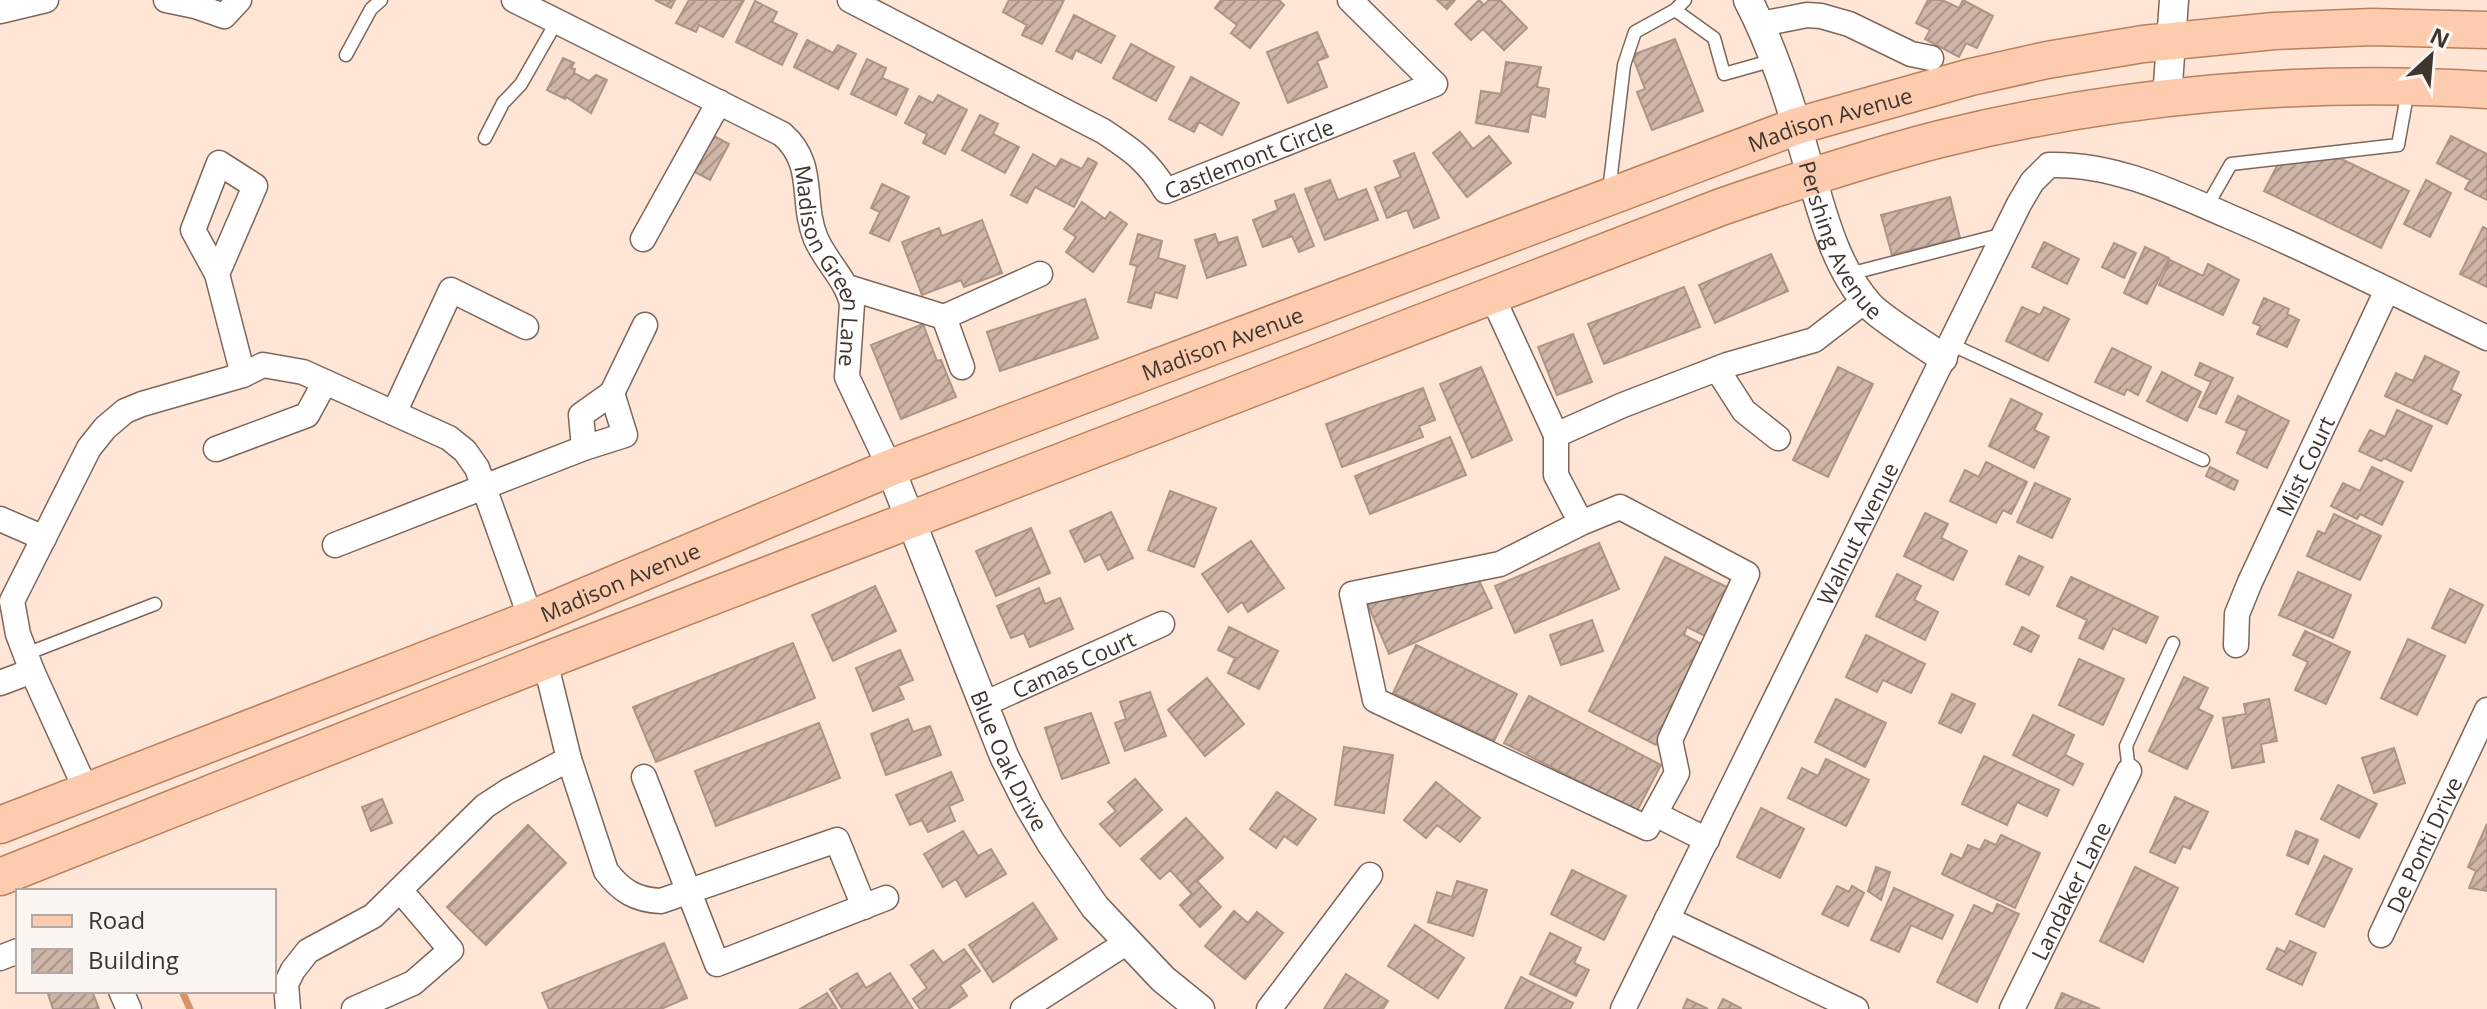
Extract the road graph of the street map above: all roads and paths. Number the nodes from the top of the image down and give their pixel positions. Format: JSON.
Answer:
{"nodes":[{"id":1,"x":46,"y":0,"type":"edge"},
{"id":2,"x":166,"y":0,"type":"edge"},
{"id":3,"x":381,"y":0,"type":"edge"},
{"id":4,"x":514,"y":0,"type":"edge"},
{"id":5,"x":850,"y":0,"type":"edge"},
{"id":6,"x":1350,"y":0,"type":"edge"},
{"id":7,"x":1685,"y":0,"type":"edge"},
{"id":8,"x":2174,"y":0,"type":"edge"},
{"id":9,"x":232,"y":8,"type":"edge"},
{"id":10,"x":1675,"y":10,"type":"junction"},
{"id":11,"x":0,"y":11,"type":"edge"},
{"id":12,"x":1755,"y":12,"type":"edge"},
{"id":13,"x":557,"y":21,"type":"junction"},
{"id":14,"x":2487,"y":30,"type":"edge"},
{"id":15,"x":2169,"y":42,"type":"junction"},
{"id":16,"x":346,"y":55,"type":"dead end"},
{"id":17,"x":1931,"y":58,"type":"dead end"},
{"id":18,"x":1774,"y":60,"type":"junction"},
{"id":19,"x":2408,"y":87,"type":"junction"},
{"id":20,"x":2487,"y":90,"type":"edge"},
{"id":21,"x":2167,"y":98,"type":"junction"},
{"id":22,"x":719,"y":102,"type":"junction"},
{"id":23,"x":1797,"y":126,"type":"junction"},
{"id":24,"x":485,"y":138,"type":"dead end"},
{"id":25,"x":1812,"y":176,"type":"junction"},
{"id":26,"x":1609,"y":196,"type":"junction"},
{"id":27,"x":2207,"y":206,"type":"junction"},
{"id":28,"x":2004,"y":234,"type":"junction"},
{"id":29,"x":643,"y":239,"type":"dead end"},
{"id":30,"x":217,"y":274,"type":"dead end"},
{"id":31,"x":1040,"y":274,"type":"dead end"},
{"id":32,"x":1849,"y":274,"type":"junction"},
{"id":33,"x":847,"y":287,"type":"junction"},
{"id":34,"x":2387,"y":290,"type":"junction"},
{"id":35,"x":1492,"y":296,"type":"junction"},
{"id":36,"x":1866,"y":300,"type":"junction"},
{"id":37,"x":944,"y":317,"type":"junction"},
{"id":38,"x":645,"y":325,"type":"dead end"},
{"id":39,"x":526,"y":327,"type":"dead end"},
{"id":40,"x":2487,"y":338,"type":"edge"},
{"id":41,"x":1947,"y":351,"type":"junction"},
{"id":42,"x":962,"y":367,"type":"dead end"},
{"id":43,"x":1717,"y":369,"type":"junction"},
{"id":44,"x":243,"y":375,"type":"junction"},
{"id":45,"x":325,"y":382,"type":"junction"},
{"id":46,"x":612,"y":393,"type":"junction"},
{"id":47,"x":394,"y":413,"type":"junction"},
{"id":48,"x":1556,"y":435,"type":"junction"},
{"id":49,"x":1778,"y":438,"type":"dead end"},
{"id":50,"x":584,"y":448,"type":"junction"},
{"id":51,"x":216,"y":449,"type":"dead end"},
{"id":52,"x":2203,"y":460,"type":"dead end"},
{"id":53,"x":890,"y":468,"type":"junction"},
{"id":54,"x":484,"y":488,"type":"junction"},
{"id":55,"x":0,"y":519,"type":"edge"},
{"id":56,"x":911,"y":521,"type":"junction"},
{"id":57,"x":1581,"y":523,"type":"junction"},
{"id":58,"x":44,"y":538,"type":"junction"},
{"id":59,"x":335,"y":545,"type":"dead end"},
{"id":60,"x":155,"y":604,"type":"dead end"},
{"id":61,"x":531,"y":619,"type":"junction"},
{"id":62,"x":1162,"y":624,"type":"dead end"},
{"id":63,"x":2173,"y":643,"type":"dead end"},
{"id":64,"x":2236,"y":645,"type":"dead end"},
{"id":65,"x":545,"y":661,"type":"junction"},
{"id":66,"x":29,"y":662,"type":"junction"},
{"id":67,"x":0,"y":683,"type":"edge"},
{"id":68,"x":984,"y":704,"type":"junction"},
{"id":69,"x":2487,"y":710,"type":"edge"},
{"id":70,"x":569,"y":759,"type":"junction"},
{"id":71,"x":2129,"y":771,"type":"joint"},
{"id":72,"x":644,"y":777,"type":"dead end"},
{"id":73,"x":87,"y":792,"type":"junction"},
{"id":74,"x":1655,"y":814,"type":"junction"},
{"id":75,"x":0,"y":825,"type":"edge"},
{"id":76,"x":1707,"y":840,"type":"junction"},
{"id":77,"x":1370,"y":875,"type":"dead end"},
{"id":78,"x":0,"y":877,"type":"edge"},
{"id":79,"x":400,"y":890,"type":"junction"},
{"id":80,"x":689,"y":892,"type":"junction"},
{"id":81,"x":1667,"y":919,"type":"junction"},
{"id":82,"x":2381,"y":935,"type":"dead end"},
{"id":83,"x":1126,"y":943,"type":"junction"},
{"id":84,"x":288,"y":1009,"type":"edge"},
{"id":85,"x":354,"y":1009,"type":"edge"},
{"id":86,"x":1023,"y":1009,"type":"edge"},
{"id":87,"x":1200,"y":1009,"type":"edge"},
{"id":88,"x":1269,"y":1009,"type":"edge"},
{"id":89,"x":1623,"y":1009,"type":"edge"},
{"id":90,"x":1856,"y":1009,"type":"edge"},
{"id":91,"x":2012,"y":1009,"type":"edge"}],
"edges":[{"from":1,"to":11,"type":"street"},
{"from":2,"to":9,"type":"street"},
{"from":3,"to":16,"type":"lane"},
{"from":4,"to":13,"type":"street","name":"Madison Green Lane"},
{"from":5,"to":6,"type":"street","name":"Castlemont Circle"},
{"from":7,"to":10,"type":"lane"},
{"from":8,"to":15,"type":"street"},
{"from":10,"to":18,"type":"lane"},
{"from":10,"to":26,"type":"lane"},
{"from":12,"to":17,"type":"street"},
{"from":12,"to":18,"type":"street","name":"Pershing Avenue"},
{"from":13,"to":22,"type":"street","name":"Madison Green Lane"},
{"from":13,"to":24,"type":"lane"},
{"from":14,"to":15,"type":"main road","name":"Madison Avenue"},
{"from":15,"to":21,"type":"street"},
{"from":15,"to":23,"type":"main road","name":"Madison Avenue"},
{"from":18,"to":23,"type":"street","name":"Pershing Avenue"},
{"from":19,"to":20,"type":"main road","name":"Madison Avenue"},
{"from":19,"to":21,"type":"main road","name":"Madison Avenue"},
{"from":19,"to":27,"type":"lane"},
{"from":21,"to":25,"type":"main road","name":"Madison Avenue"},
{"from":22,"to":29,"type":"street"},
{"from":22,"to":33,"type":"street","name":"Madison Green Lane"},
{"from":23,"to":25,"type":"street","name":"Pershing Avenue"},
{"from":23,"to":26,"type":"main road","name":"Madison Avenue"},
{"from":25,"to":32,"type":"street","name":"Pershing Avenue"},
{"from":25,"to":35,"type":"main road","name":"Madison Avenue"},
{"from":26,"to":53,"type":"main road","name":"Madison Avenue"},
{"from":27,"to":28,"type":"street","name":"Walnut Avenue"},
{"from":27,"to":34,"type":"street"},
{"from":28,"to":32,"type":"lane"},
{"from":28,"to":41,"type":"street","name":"Walnut Avenue"},
{"from":30,"to":44,"type":"street"},
{"from":31,"to":37,"type":"street"},
{"from":32,"to":36,"type":"street","name":"Pershing Avenue"},
{"from":33,"to":37,"type":"street"},
{"from":33,"to":53,"type":"street","name":"Madison Green Lane"},
{"from":34,"to":40,"type":"street"},
{"from":34,"to":64,"type":"street","name":"Mist Court"},
{"from":35,"to":48,"type":"street"},
{"from":35,"to":56,"type":"main road","name":"Madison Avenue"},
{"from":36,"to":41,"type":"street","name":"Pershing Avenue"},
{"from":36,"to":43,"type":"street"},
{"from":37,"to":42,"type":"street"},
{"from":38,"to":46,"type":"street"},
{"from":39,"to":47,"type":"street"},
{"from":41,"to":52,"type":"lane"},
{"from":41,"to":76,"type":"street","name":"Walnut Avenue"},
{"from":43,"to":48,"type":"street"},
{"from":43,"to":49,"type":"street"},
{"from":44,"to":45,"type":"street"},
{"from":44,"to":58,"type":"street"},
{"from":45,"to":47,"type":"street"},
{"from":45,"to":51,"type":"street"},
{"from":46,"to":50,"type":"street"},
{"from":46,"to":50,"type":"street"},
{"from":47,"to":54,"type":"street"},
{"from":48,"to":57,"type":"street"},
{"from":50,"to":54,"type":"street"},
{"from":53,"to":56,"type":"street","name":"Blue Oak Drive"},
{"from":53,"to":61,"type":"main road","name":"Madison Avenue"},
{"from":54,"to":59,"type":"street"},
{"from":54,"to":61,"type":"street"},
{"from":55,"to":58,"type":"street"},
{"from":56,"to":65,"type":"main road","name":"Madison Avenue"},
{"from":56,"to":68,"type":"street","name":"Blue Oak Drive"},
{"from":57,"to":74,"type":"street"},
{"from":57,"to":74,"type":"street"},
{"from":58,"to":66,"type":"street"},
{"from":60,"to":66,"type":"lane"},
{"from":61,"to":73,"type":"main road","name":"Madison Avenue"},
{"from":62,"to":68,"type":"street","name":"Camas Court"},
{"from":63,"to":71,"type":"lane"},
{"from":65,"to":70,"type":"street"},
{"from":65,"to":78,"type":"main road","name":"Madison Avenue"},
{"from":66,"to":67,"type":"street"},
{"from":66,"to":73,"type":"street"},
{"from":68,"to":83,"type":"street","name":"Blue Oak Drive"},
{"from":69,"to":82,"type":"street","name":"De Ponti Drive"},
{"from":70,"to":79,"type":"street"},
{"from":70,"to":80,"type":"street"},
{"from":71,"to":91,"type":"street","name":"Landaker Lane"},
{"from":72,"to":80,"type":"street"},
{"from":73,"to":75,"type":"main road","name":"Madison Avenue"},
{"from":74,"to":76,"type":"street"},
{"from":76,"to":81,"type":"street","name":"Walnut Avenue"},
{"from":77,"to":88,"type":"street"},
{"from":79,"to":84,"type":"street"},
{"from":79,"to":85,"type":"street"},
{"from":80,"to":80,"type":"street"},
{"from":81,"to":89,"type":"street","name":"Walnut Avenue"},
{"from":81,"to":90,"type":"street"},
{"from":83,"to":86,"type":"street"},
{"from":83,"to":87,"type":"street","name":"Blue Oak Drive"}]}
